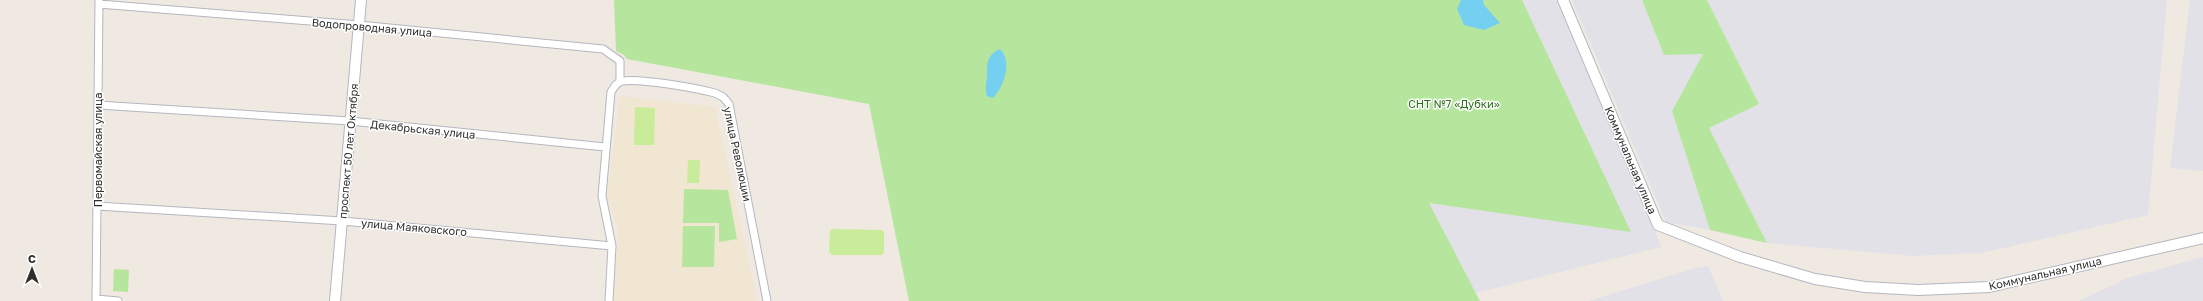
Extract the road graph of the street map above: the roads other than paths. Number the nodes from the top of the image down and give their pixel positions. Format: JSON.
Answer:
{"nodes":[{"id":1,"x":361,"y":0,"type":"edge"},
{"id":2,"x":1563,"y":0,"type":"edge"},
{"id":3,"x":99,"y":2,"type":"edge"},
{"id":4,"x":359,"y":25,"type":"junction"},
{"id":5,"x":620,"y":82,"type":"junction"},
{"id":6,"x":98,"y":105,"type":"junction"},
{"id":7,"x":350,"y":121,"type":"junction"},
{"id":8,"x":605,"y":147,"type":"junction"},
{"id":9,"x":97,"y":206,"type":"junction"},
{"id":10,"x":342,"y":221,"type":"junction"},
{"id":11,"x":2203,"y":238,"type":"edge"},
{"id":12,"x":612,"y":246,"type":"junction"},
{"id":13,"x":96,"y":300,"type":"edge"},
{"id":14,"x":118,"y":301,"type":"edge"},
{"id":15,"x":335,"y":301,"type":"edge"},
{"id":16,"x":609,"y":301,"type":"edge"},
{"id":17,"x":767,"y":301,"type":"edge"}],
"edges":[{"from":1,"to":4,"type":"street","name":"проспект 50 лет Октября"},
{"from":2,"to":11,"type":"street","name":"Коммунальная улица"},
{"from":3,"to":4,"type":"street","name":"Водопроводная улица"},
{"from":3,"to":6,"type":"street","name":"Первомайская улица"},
{"from":4,"to":5,"type":"street","name":"Водопроводная улица"},
{"from":4,"to":7,"type":"street","name":"проспект 50 лет Октября"},
{"from":5,"to":8,"type":"street"},
{"from":5,"to":17,"type":"street","name":"улица Революции"},
{"from":6,"to":7,"type":"street","name":"Декабрьская улица"},
{"from":6,"to":9,"type":"street","name":"Первомайская улица"},
{"from":7,"to":8,"type":"street","name":"Декабрьская улица"},
{"from":7,"to":10,"type":"street","name":"проспект 50 лет Октября"},
{"from":8,"to":12,"type":"street"},
{"from":9,"to":10,"type":"street","name":"улица Маяковского"},
{"from":9,"to":13,"type":"street","name":"Первомайская улица"},
{"from":10,"to":12,"type":"street","name":"улица Маяковского"},
{"from":10,"to":15,"type":"street","name":"проспект 50 лет Октября"},
{"from":12,"to":16,"type":"street"},
{"from":13,"to":14,"type":"street"}]}
